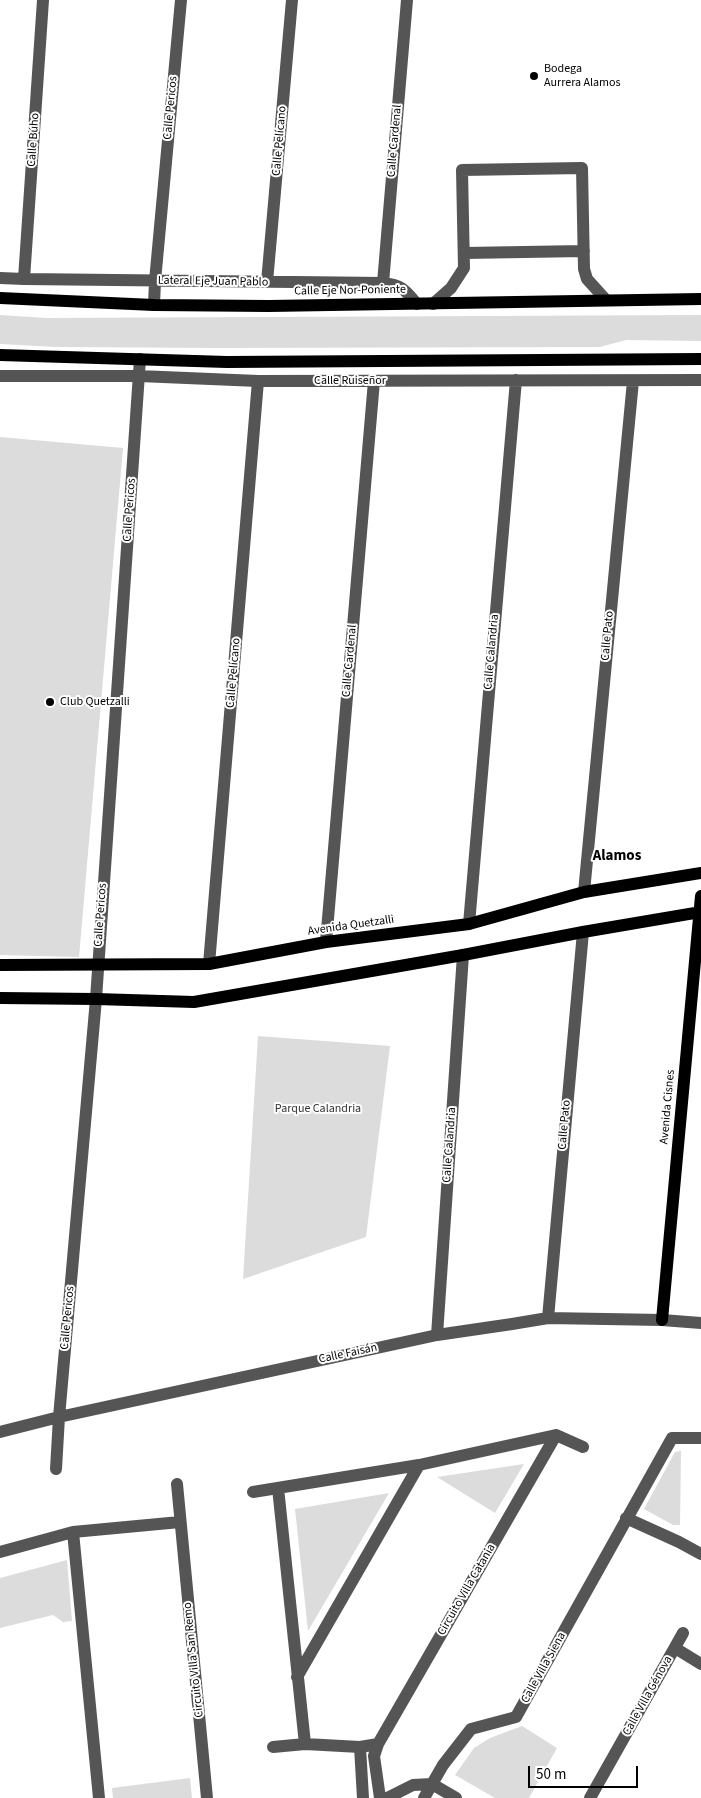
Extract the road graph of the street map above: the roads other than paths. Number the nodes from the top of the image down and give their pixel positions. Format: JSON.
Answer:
{"nodes":[{"id":1,"x":43,"y":0,"type":"edge"},
{"id":2,"x":181,"y":0,"type":"edge"},
{"id":3,"x":292,"y":0,"type":"edge"},
{"id":4,"x":407,"y":0,"type":"edge"},
{"id":5,"x":584,"y":251,"type":"junction"},
{"id":6,"x":464,"y":253,"type":"junction"},
{"id":7,"x":0,"y":278,"type":"edge"},
{"id":8,"x":24,"y":279,"type":"junction"},
{"id":9,"x":155,"y":281,"type":"junction"},
{"id":10,"x":267,"y":282,"type":"junction"},
{"id":11,"x":383,"y":283,"type":"junction"},
{"id":12,"x":0,"y":298,"type":"edge"},
{"id":13,"x":701,"y":299,"type":"edge"},
{"id":14,"x":606,"y":300,"type":"junction"},
{"id":15,"x":417,"y":304,"type":"junction"},
{"id":16,"x":433,"y":304,"type":"junction"},
{"id":17,"x":154,"y":305,"type":"junction"},
{"id":18,"x":0,"y":355,"type":"edge"},
{"id":19,"x":701,"y":358,"type":"edge"},
{"id":20,"x":140,"y":360,"type":"junction"},
{"id":21,"x":0,"y":376,"type":"edge"},
{"id":22,"x":139,"y":376,"type":"junction"},
{"id":23,"x":516,"y":380,"type":"junction"},
{"id":24,"x":701,"y":380,"type":"edge"},
{"id":25,"x":258,"y":381,"type":"junction"},
{"id":26,"x":374,"y":381,"type":"junction"},
{"id":27,"x":633,"y":381,"type":"junction"},
{"id":28,"x":701,"y":873,"type":"edge"},
{"id":29,"x":584,"y":892,"type":"junction"},
{"id":30,"x":701,"y":896,"type":"edge"},
{"id":31,"x":701,"y":912,"type":"edge"},
{"id":32,"x":469,"y":924,"type":"junction"},
{"id":33,"x":582,"y":932,"type":"junction"},
{"id":34,"x":326,"y":942,"type":"junction"},
{"id":35,"x":463,"y":955,"type":"junction"},
{"id":36,"x":209,"y":964,"type":"junction"},
{"id":37,"x":0,"y":965,"type":"edge"},
{"id":38,"x":98,"y":965,"type":"junction"},
{"id":39,"x":0,"y":998,"type":"edge"},
{"id":40,"x":96,"y":998,"type":"junction"},
{"id":41,"x":548,"y":1318,"type":"junction"},
{"id":42,"x":662,"y":1320,"type":"junction"},
{"id":43,"x":701,"y":1323,"type":"edge"},
{"id":44,"x":437,"y":1335,"type":"junction"},
{"id":45,"x":59,"y":1417,"type":"junction"},
{"id":46,"x":0,"y":1432,"type":"edge"},
{"id":47,"x":556,"y":1435,"type":"junction"},
{"id":48,"x":701,"y":1438,"type":"edge"},
{"id":49,"x":583,"y":1447,"type":"dead end"},
{"id":50,"x":419,"y":1465,"type":"junction"},
{"id":51,"x":56,"y":1469,"type":"dead end"},
{"id":52,"x":176,"y":1484,"type":"dead end"},
{"id":53,"x":278,"y":1488,"type":"junction"},
{"id":54,"x":253,"y":1492,"type":"dead end"},
{"id":55,"x":626,"y":1518,"type":"junction"},
{"id":56,"x":180,"y":1522,"type":"junction"},
{"id":57,"x":73,"y":1532,"type":"junction"},
{"id":58,"x":701,"y":1541,"type":"edge"},
{"id":59,"x":679,"y":1542,"type":"junction"},
{"id":60,"x":0,"y":1552,"type":"edge"},
{"id":61,"x":701,"y":1554,"type":"edge"},
{"id":62,"x":683,"y":1633,"type":"dead end"},
{"id":63,"x":675,"y":1648,"type":"junction"},
{"id":64,"x":701,"y":1664,"type":"edge"},
{"id":65,"x":297,"y":1677,"type":"junction"},
{"id":66,"x":305,"y":1744,"type":"junction"},
{"id":67,"x":378,"y":1744,"type":"junction"},
{"id":68,"x":360,"y":1746,"type":"junction"},
{"id":69,"x":273,"y":1748,"type":"dead end"},
{"id":70,"x":432,"y":1784,"type":"junction"},
{"id":71,"x":100,"y":1798,"type":"edge"},
{"id":72,"x":207,"y":1798,"type":"edge"},
{"id":73,"x":364,"y":1798,"type":"edge"},
{"id":74,"x":380,"y":1798,"type":"edge"},
{"id":75,"x":388,"y":1798,"type":"edge"},
{"id":76,"x":424,"y":1798,"type":"edge"},
{"id":77,"x":456,"y":1798,"type":"edge"},
{"id":78,"x":591,"y":1798,"type":"edge"}],
"edges":[{"from":1,"to":8,"type":"street","name":"Calle Búho"},
{"from":2,"to":9,"type":"street","name":"Calle Pericos"},
{"from":3,"to":10,"type":"street","name":"Calle Pelícano"},
{"from":4,"to":11,"type":"street","name":"Calle Cardenal"},
{"from":5,"to":6,"type":"street"},
{"from":5,"to":6,"type":"street"},
{"from":5,"to":14,"type":"street"},
{"from":6,"to":16,"type":"street"},
{"from":7,"to":8,"type":"street","name":"Lateral Eje Juan Pablo"},
{"from":8,"to":9,"type":"street","name":"Lateral Eje Juan Pablo"},
{"from":9,"to":10,"type":"street","name":"Lateral Eje Juan Pablo"},
{"from":9,"to":17,"type":"street","name":"Calle Pericos"},
{"from":10,"to":11,"type":"street","name":"Lateral Eje Juan Pablo"},
{"from":11,"to":15,"type":"street","name":"Lateral Eje Juan Pablo"},
{"from":12,"to":17,"type":"main road","name":"Calle Eje Nor-Poniente"},
{"from":13,"to":14,"type":"main road","name":"Calle Eje Nor-Poniente"},
{"from":14,"to":16,"type":"main road","name":"Calle Eje Nor-Poniente"},
{"from":15,"to":16,"type":"main road","name":"Calle Eje Nor-Poniente"},
{"from":15,"to":17,"type":"main road","name":"Calle Eje Nor-Poniente"},
{"from":18,"to":20,"type":"main road"},
{"from":19,"to":20,"type":"main road"},
{"from":20,"to":22,"type":"street","name":"Calle Pericos"},
{"from":21,"to":22,"type":"street","name":"Calle Ruiseñor"},
{"from":22,"to":25,"type":"street","name":"Calle Ruiseñor"},
{"from":22,"to":38,"type":"street","name":"Calle Pericos"},
{"from":23,"to":26,"type":"street","name":"Calle Ruiseñor"},
{"from":23,"to":27,"type":"street","name":"Calle Ruiseñor"},
{"from":23,"to":32,"type":"street","name":"Calle Calandria"},
{"from":24,"to":27,"type":"street","name":"Calle Ruiseñor"},
{"from":25,"to":26,"type":"street","name":"Calle Ruiseñor"},
{"from":25,"to":36,"type":"street","name":"Calle Pelícano"},
{"from":26,"to":34,"type":"street","name":"Calle Cardenal"},
{"from":27,"to":29,"type":"street","name":"Calle Pato"},
{"from":28,"to":29,"type":"main road","name":"Avenida Quetzalli"},
{"from":29,"to":32,"type":"main road","name":"Avenida Quetzalli"},
{"from":30,"to":31,"type":"main road","name":"Avenida Cisnes"},
{"from":31,"to":33,"type":"main road"},
{"from":31,"to":42,"type":"main road","name":"Avenida Cisnes"},
{"from":32,"to":34,"type":"main road","name":"Avenida Quetzalli"},
{"from":33,"to":35,"type":"main road"},
{"from":33,"to":41,"type":"street","name":"Calle Pato"},
{"from":34,"to":36,"type":"main road","name":"Avenida Quetzalli"},
{"from":35,"to":40,"type":"main road"},
{"from":35,"to":44,"type":"street","name":"Calle Calandria"},
{"from":36,"to":38,"type":"main road","name":"Avenida Quetzalli"},
{"from":37,"to":38,"type":"main road","name":"Avenida Quetzalli"},
{"from":38,"to":40,"type":"street","name":"Calle Pericos"},
{"from":39,"to":40,"type":"main road"},
{"from":40,"to":45,"type":"street","name":"Calle Pericos"},
{"from":41,"to":42,"type":"street","name":"Calle Faisán"},
{"from":41,"to":44,"type":"street","name":"Calle Faisán"},
{"from":42,"to":43,"type":"street","name":"Calle Faisán"},
{"from":44,"to":45,"type":"street","name":"Calle Faisán"},
{"from":45,"to":46,"type":"street","name":"Calle Faisán"},
{"from":45,"to":51,"type":"street","name":"Calle Pericos"},
{"from":47,"to":49,"type":"street"},
{"from":47,"to":50,"type":"street"},
{"from":47,"to":67,"type":"street","name":"Circuito Villa Catania"},
{"from":48,"to":55,"type":"street","name":"Calle Villa Siena"},
{"from":50,"to":53,"type":"street"},
{"from":50,"to":65,"type":"street"},
{"from":52,"to":56,"type":"street","name":"Circuito Villa San Remo"},
{"from":53,"to":54,"type":"street"},
{"from":53,"to":65,"type":"street"},
{"from":55,"to":59,"type":"street"},
{"from":55,"to":70,"type":"street","name":"Calle Villa Siena"},
{"from":56,"to":57,"type":"street"},
{"from":56,"to":72,"type":"street","name":"Circuito Villa San Remo"},
{"from":57,"to":60,"type":"street"},
{"from":57,"to":71,"type":"street"},
{"from":58,"to":59,"type":"street"},
{"from":59,"to":61,"type":"street"},
{"from":62,"to":63,"type":"street"},
{"from":63,"to":64,"type":"street","name":"Calle Villa Génova"},
{"from":63,"to":78,"type":"street","name":"Calle Villa Génova"},
{"from":65,"to":66,"type":"street"},
{"from":66,"to":68,"type":"street"},
{"from":66,"to":69,"type":"street"},
{"from":67,"to":68,"type":"street"},
{"from":67,"to":74,"type":"street","name":"Circuito Villa Catania"},
{"from":68,"to":73,"type":"street"},
{"from":70,"to":75,"type":"street"},
{"from":70,"to":76,"type":"street","name":"Calle Villa Siena"},
{"from":70,"to":77,"type":"street"}]}
